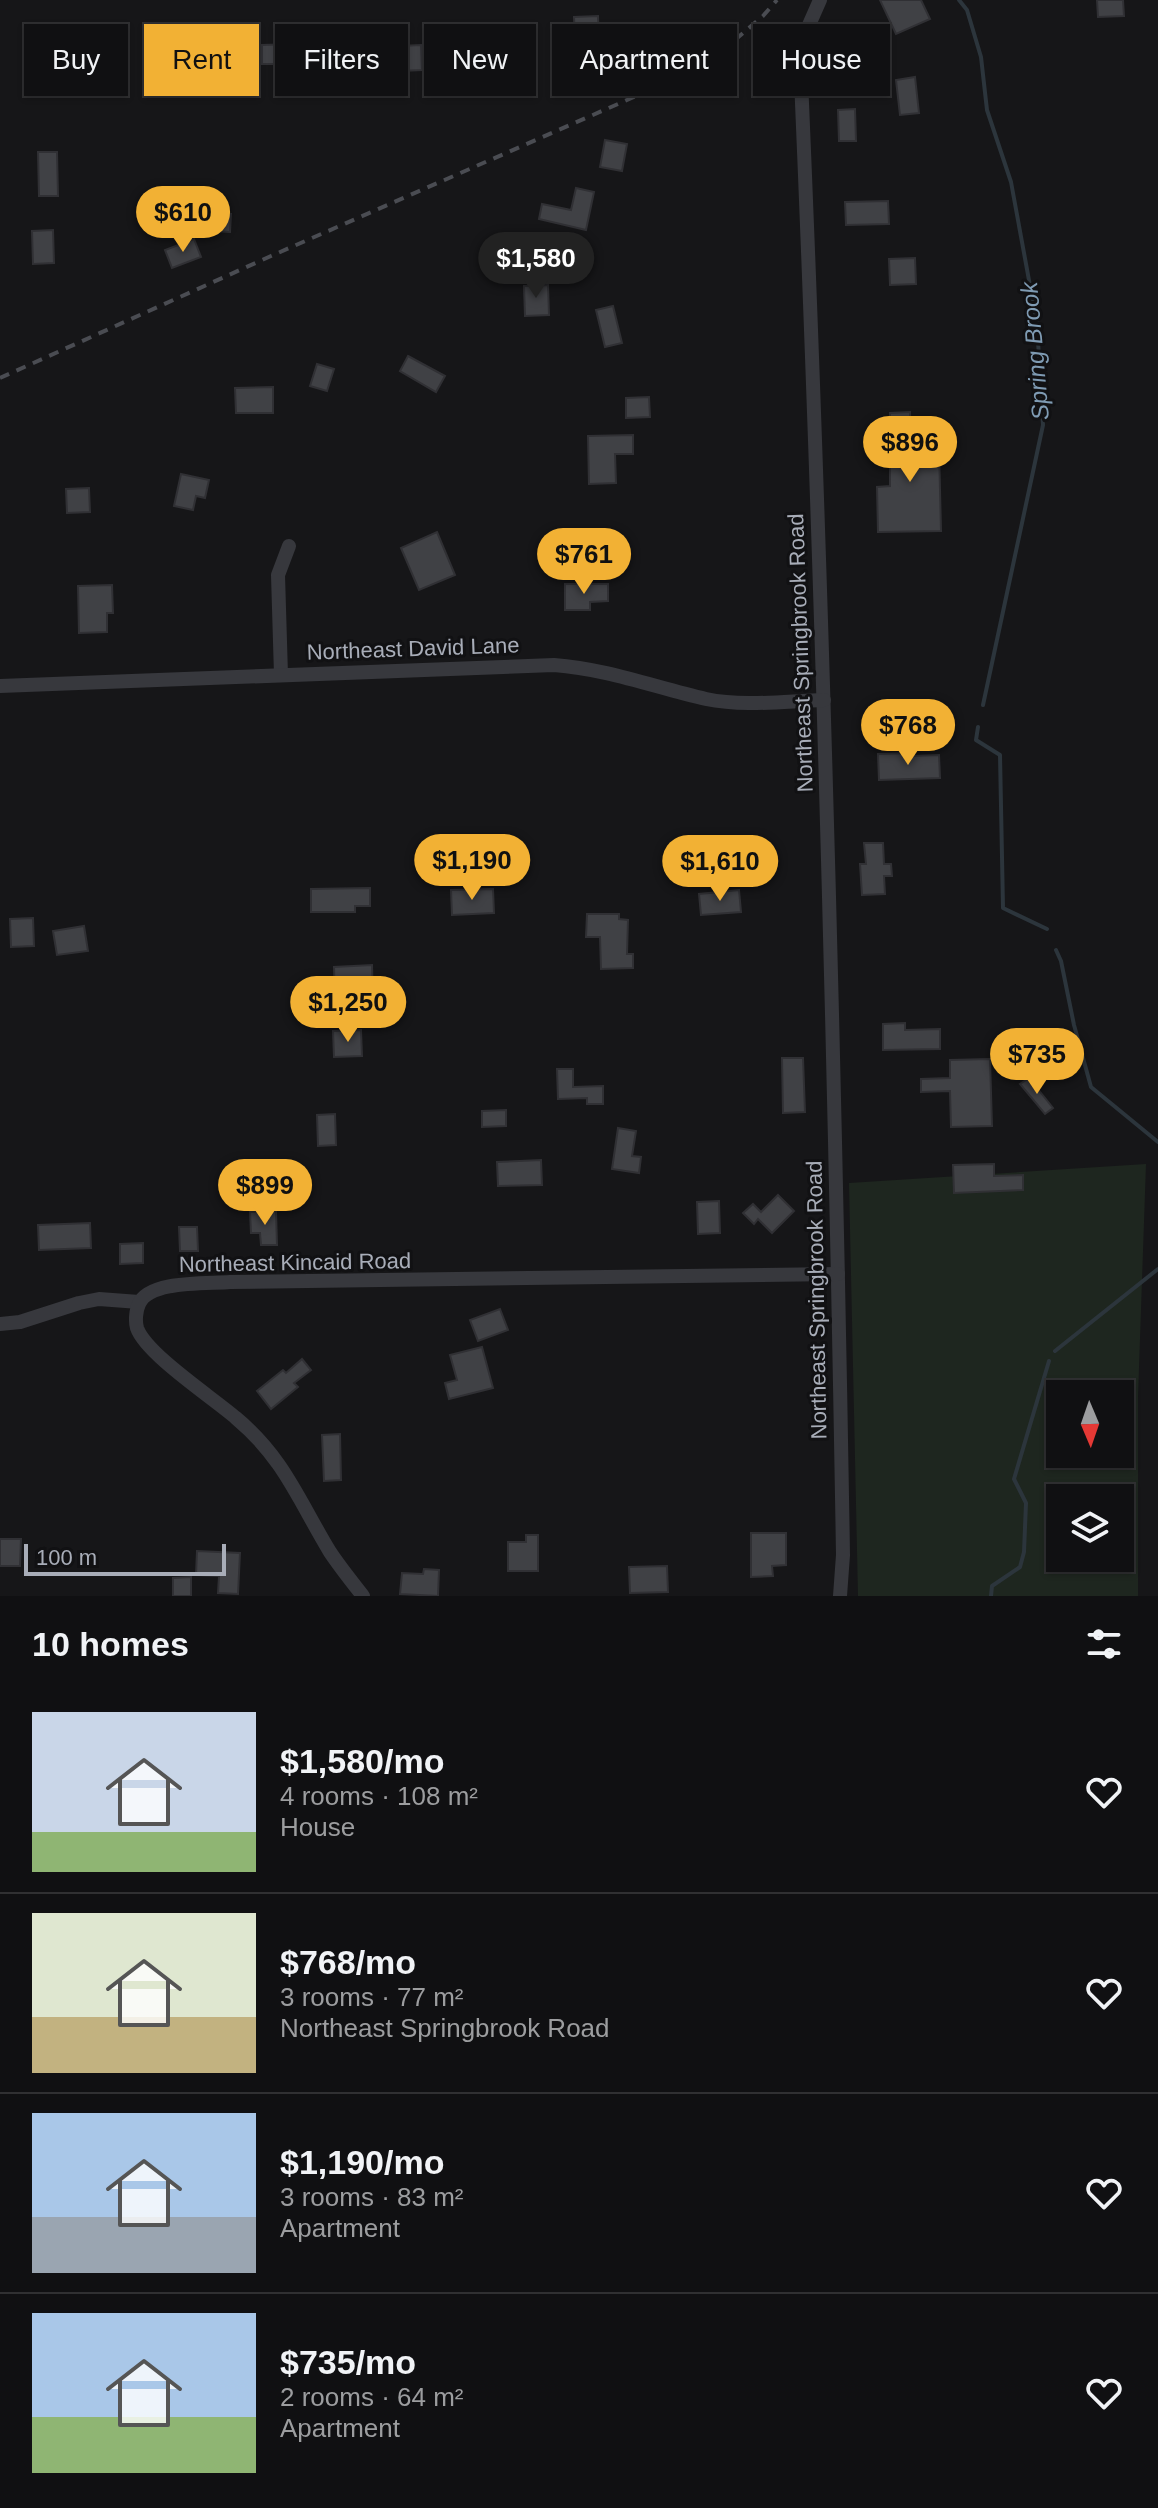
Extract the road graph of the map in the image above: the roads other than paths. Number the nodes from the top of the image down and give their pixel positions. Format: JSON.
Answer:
{"nodes":[{"id":1,"x":820,"y":0,"type":"edge"},
{"id":2,"x":289,"y":546,"type":"dead end"},
{"id":3,"x":281,"y":675,"type":"junction"},
{"id":4,"x":0,"y":686,"type":"edge"},
{"id":5,"x":824,"y":700,"type":"junction"},
{"id":6,"x":838,"y":1274,"type":"junction"},
{"id":7,"x":139,"y":1302,"type":"junction"},
{"id":8,"x":0,"y":1324,"type":"edge"},
{"id":9,"x":363,"y":1596,"type":"edge"},
{"id":10,"x":840,"y":1596,"type":"edge"}],
"edges":[{"from":1,"to":5,"type":"street","name":"Northeast Springbrook Road"},
{"from":2,"to":3,"type":"street"},
{"from":3,"to":4,"type":"street","name":"Northeast David Lane"},
{"from":3,"to":5,"type":"street","name":"Northeast David Lane"},
{"from":5,"to":6,"type":"street","name":"Northeast Springbrook Road"},
{"from":6,"to":7,"type":"street","name":"Northeast Kincaid Road"},
{"from":6,"to":10,"type":"street","name":"Northeast Springbrook Road"},
{"from":7,"to":8,"type":"street"},
{"from":7,"to":9,"type":"street"}]}
